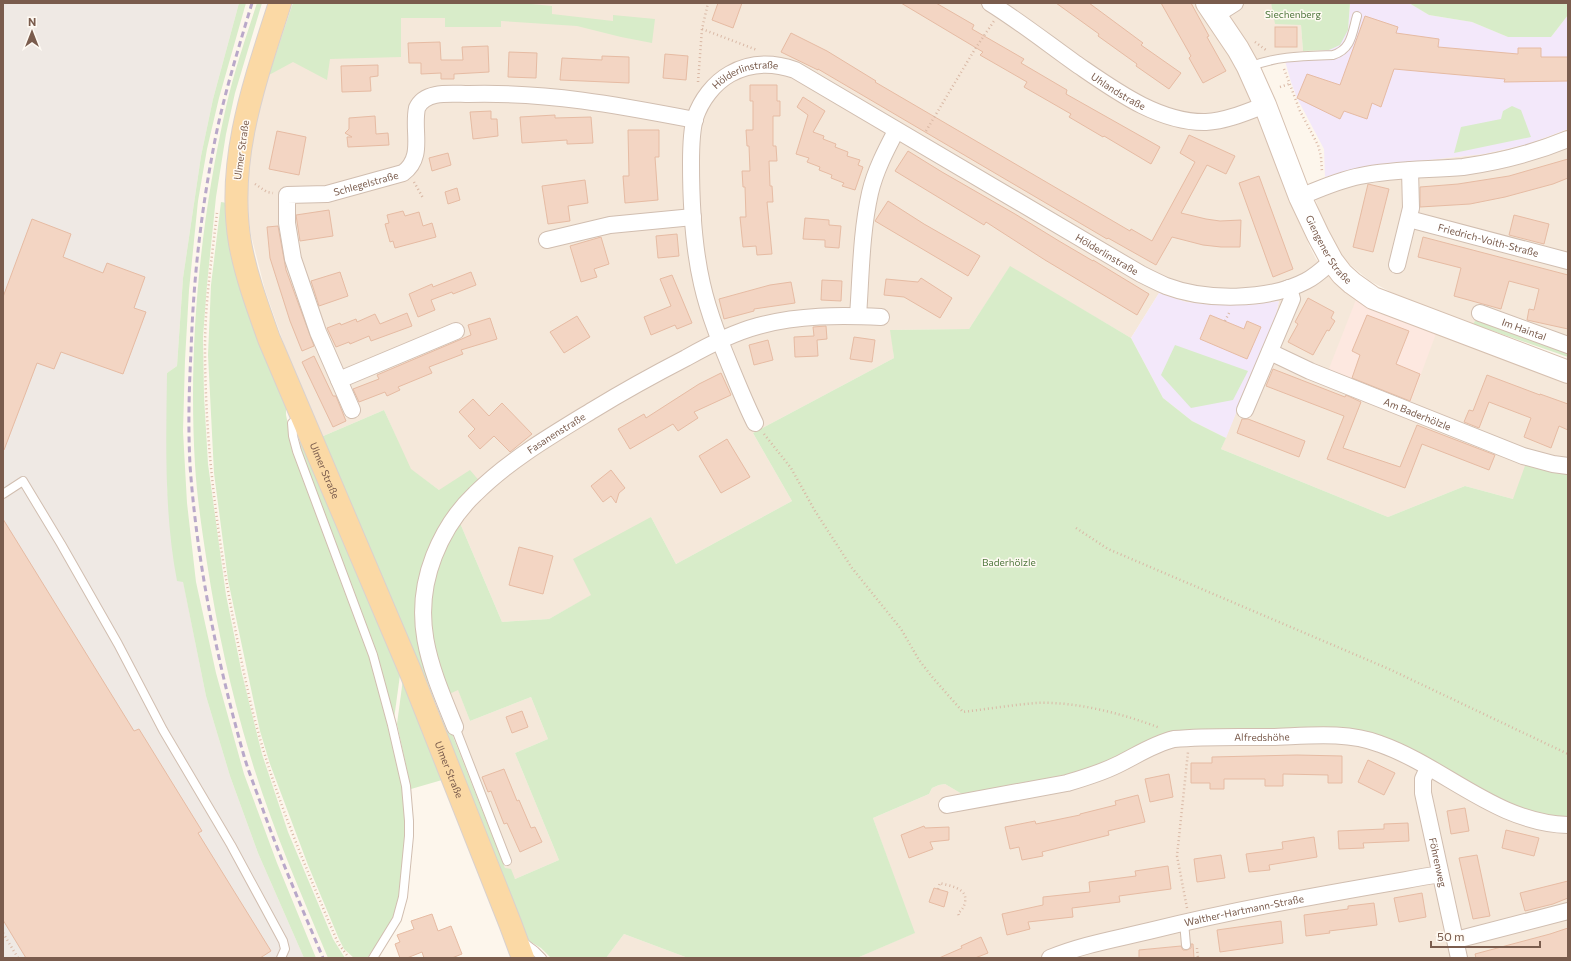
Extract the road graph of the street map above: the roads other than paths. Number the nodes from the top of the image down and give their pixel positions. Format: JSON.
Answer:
{"nodes":[{"id":1,"x":280,"y":3,"type":"edge"},
{"id":2,"x":990,"y":3,"type":"edge"},
{"id":3,"x":1235,"y":3,"type":"edge"},
{"id":4,"x":1212,"y":9,"type":"edge"},
{"id":5,"x":1357,"y":16,"type":"dead end"},
{"id":6,"x":1248,"y":67,"type":"junction"},
{"id":7,"x":1265,"y":106,"type":"junction"},
{"id":8,"x":695,"y":120,"type":"junction"},
{"id":9,"x":896,"y":131,"type":"junction"},
{"id":10,"x":1568,"y":139,"type":"edge"},
{"id":11,"x":1410,"y":170,"type":"junction"},
{"id":12,"x":1300,"y":197,"type":"junction"},
{"id":13,"x":693,"y":217,"type":"junction"},
{"id":14,"x":1409,"y":219,"type":"junction"},
{"id":15,"x":547,"y":240,"type":"dead end"},
{"id":16,"x":1332,"y":261,"type":"junction"},
{"id":17,"x":1568,"y":261,"type":"edge"},
{"id":18,"x":1397,"y":265,"type":"dead end"},
{"id":19,"x":1289,"y":288,"type":"junction"},
{"id":20,"x":1480,"y":313,"type":"dead end"},
{"id":21,"x":858,"y":316,"type":"junction"},
{"id":22,"x":881,"y":317,"type":"dead end"},
{"id":23,"x":456,"y":331,"type":"dead end"},
{"id":24,"x":719,"y":340,"type":"junction"},
{"id":25,"x":1568,"y":346,"type":"edge"},
{"id":26,"x":1270,"y":352,"type":"junction"},
{"id":27,"x":1568,"y":372,"type":"edge"},
{"id":28,"x":339,"y":380,"type":"junction"},
{"id":29,"x":352,"y":410,"type":"dead end"},
{"id":30,"x":1245,"y":410,"type":"dead end"},
{"id":31,"x":302,"y":416,"type":"junction"},
{"id":32,"x":755,"y":423,"type":"road end"},
{"id":33,"x":1568,"y":466,"type":"edge"},
{"id":34,"x":3,"y":494,"type":"edge"},
{"id":35,"x":455,"y":727,"type":"joint"},
{"id":36,"x":1428,"y":768,"type":"junction"},
{"id":37,"x":947,"y":805,"type":"dead end"},
{"id":38,"x":1568,"y":825,"type":"edge"},
{"id":39,"x":507,"y":861,"type":"dead end"},
{"id":40,"x":1440,"y":874,"type":"junction"},
{"id":41,"x":1568,"y":911,"type":"edge"},
{"id":42,"x":1186,"y":922,"type":"junction"},
{"id":43,"x":516,"y":940,"type":"edge"},
{"id":44,"x":1456,"y":940,"type":"junction"},
{"id":45,"x":1186,"y":945,"type":"dead end"},
{"id":46,"x":281,"y":958,"type":"edge"},
{"id":47,"x":373,"y":958,"type":"edge"},
{"id":48,"x":542,"y":958,"type":"edge"},
{"id":49,"x":1050,"y":958,"type":"edge"},
{"id":50,"x":1459,"y":958,"type":"edge"}],
"edges":[{"from":1,"to":31,"type":"main road","name":"Ulmer Straße"},
{"from":2,"to":7,"type":"street","name":"Uhlandstraße"},
{"from":3,"to":4,"type":"street"},
{"from":4,"to":6,"type":"main road","name":"Giengener Straße"},
{"from":5,"to":6,"type":"lane"},
{"from":6,"to":7,"type":"main road","name":"Giengener Straße"},
{"from":7,"to":12,"type":"main road","name":"Giengener Straße"},
{"from":8,"to":9,"type":"street","name":"Hölderlinstraße"},
{"from":8,"to":13,"type":"street","name":"Hölderlinstraße"},
{"from":8,"to":28,"type":"street","name":"Schlegelstraße"},
{"from":9,"to":19,"type":"street","name":"Hölderlinstraße"},
{"from":9,"to":21,"type":"street"},
{"from":10,"to":11,"type":"street"},
{"from":11,"to":12,"type":"street"},
{"from":11,"to":14,"type":"street"},
{"from":12,"to":16,"type":"main road","name":"Giengener Straße"},
{"from":13,"to":15,"type":"street"},
{"from":13,"to":24,"type":"street","name":"Hölderlinstraße"},
{"from":14,"to":17,"type":"street","name":"Friedrich-Voith-Straße"},
{"from":14,"to":18,"type":"street"},
{"from":16,"to":19,"type":"street","name":"Hölderlinstraße"},
{"from":16,"to":27,"type":"main road","name":"Giengener Straße"},
{"from":19,"to":26,"type":"street"},
{"from":20,"to":25,"type":"street","name":"Im Haintal"},
{"from":21,"to":22,"type":"street","name":"Fasanenstraße"},
{"from":21,"to":24,"type":"street","name":"Fasanenstraße"},
{"from":23,"to":28,"type":"street"},
{"from":24,"to":32,"type":"street","name":"Hölderlinstraße"},
{"from":24,"to":35,"type":"street","name":"Fasanenstraße"},
{"from":26,"to":30,"type":"street"},
{"from":26,"to":33,"type":"street","name":"Am Baderhölzle"},
{"from":28,"to":29,"type":"street","name":"Schlegelstraße"},
{"from":31,"to":43,"type":"main road","name":"Ulmer Straße"},
{"from":31,"to":47,"type":"lane"},
{"from":34,"to":46,"type":"lane"},
{"from":35,"to":39,"type":"lane"},
{"from":36,"to":37,"type":"street","name":"Alfredshöhe"},
{"from":36,"to":38,"type":"street","name":"Alfredshöhe"},
{"from":36,"to":40,"type":"street","name":"Föhrenweg"},
{"from":40,"to":42,"type":"street","name":"Walther-Hartmann-Straße"},
{"from":40,"to":44,"type":"street","name":"Föhrenweg"},
{"from":41,"to":44,"type":"street"},
{"from":42,"to":45,"type":"lane"},
{"from":42,"to":49,"type":"street","name":"Walther-Hartmann-Straße"},
{"from":43,"to":48,"type":"lane"},
{"from":44,"to":50,"type":"street","name":"Föhrenweg"}]}
